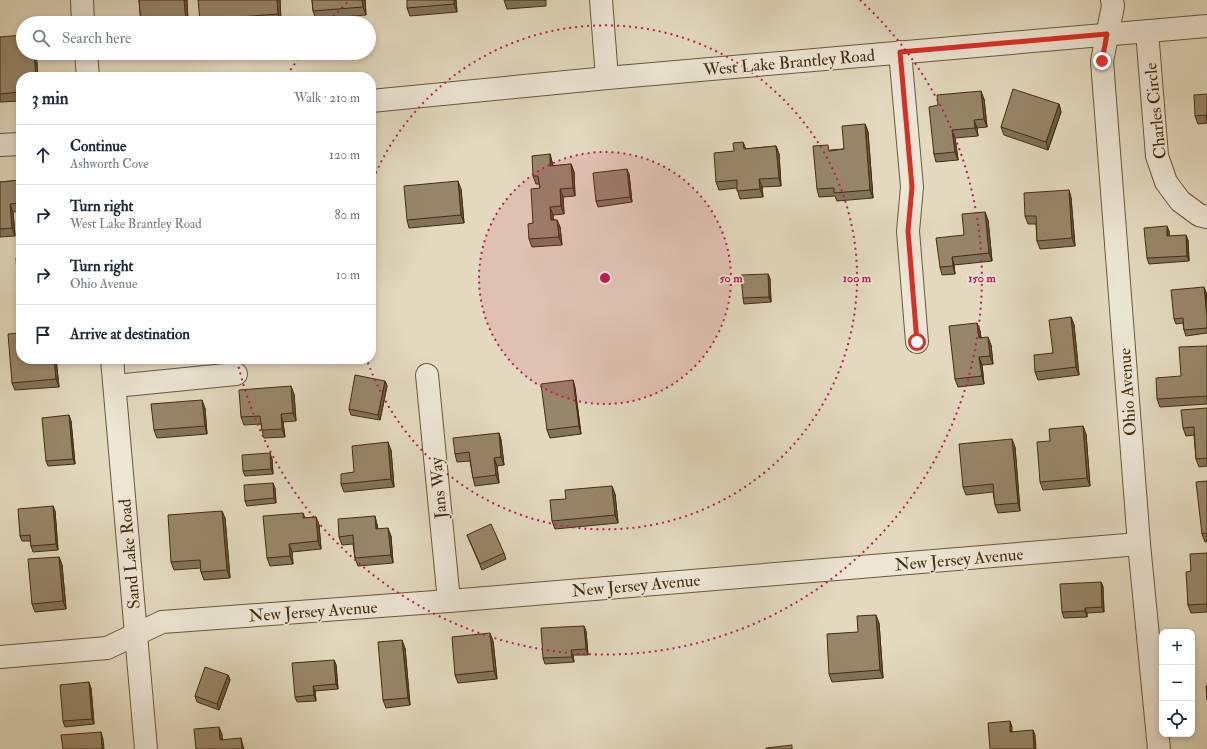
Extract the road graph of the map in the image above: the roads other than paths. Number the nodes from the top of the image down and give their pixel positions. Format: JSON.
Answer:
{"nodes":[{"id":1,"x":82,"y":0,"type":"edge"},
{"id":2,"x":601,"y":0,"type":"edge"},
{"id":3,"x":1112,"y":0,"type":"edge"},
{"id":4,"x":83,"y":16,"type":"edge"},
{"id":5,"x":1207,"y":26,"type":"edge"},
{"id":6,"x":1147,"y":31,"type":"junction"},
{"id":7,"x":1107,"y":34,"type":"junction"},
{"id":8,"x":900,"y":52,"type":"junction"},
{"id":9,"x":87,"y":60,"type":"edge"},
{"id":10,"x":88,"y":72,"type":"edge"},
{"id":11,"x":607,"y":78,"type":"junction"},
{"id":12,"x":376,"y":101,"type":"edge"},
{"id":13,"x":16,"y":144,"type":"edge"},
{"id":14,"x":0,"y":146,"type":"edge"},
{"id":15,"x":1207,"y":217,"type":"edge"},
{"id":16,"x":917,"y":342,"type":"dead end"},
{"id":17,"x":112,"y":364,"type":"edge"},
{"id":18,"x":236,"y":374,"type":"dead end"},
{"id":19,"x":427,"y":375,"type":"dead end"},
{"id":20,"x":114,"y":386,"type":"junction"},
{"id":21,"x":1139,"y":544,"type":"junction"},
{"id":22,"x":449,"y":601,"type":"junction"},
{"id":23,"x":136,"y":635,"type":"junction"},
{"id":24,"x":0,"y":657,"type":"edge"},
{"id":25,"x":146,"y":749,"type":"edge"},
{"id":26,"x":1159,"y":749,"type":"edge"}],
"edges":[{"from":1,"to":4,"type":"street"},
{"from":2,"to":11,"type":"street"},
{"from":3,"to":7,"type":"street","name":"Ohio Avenue"},
{"from":5,"to":6,"type":"street","name":"West Lake Brantley Road"},
{"from":6,"to":7,"type":"street","name":"West Lake Brantley Road"},
{"from":6,"to":15,"type":"street","name":"Charles Circle"},
{"from":7,"to":8,"type":"street","name":"West Lake Brantley Road"},
{"from":7,"to":21,"type":"street","name":"Ohio Avenue"},
{"from":8,"to":11,"type":"street","name":"West Lake Brantley Road"},
{"from":8,"to":16,"type":"street"},
{"from":9,"to":10,"type":"street"},
{"from":11,"to":12,"type":"street","name":"West Lake Brantley Road"},
{"from":13,"to":14,"type":"street"},
{"from":17,"to":20,"type":"street","name":"Sand Lake Road"},
{"from":18,"to":20,"type":"street"},
{"from":19,"to":22,"type":"street","name":"Jans Way"},
{"from":20,"to":23,"type":"street","name":"Sand Lake Road"},
{"from":21,"to":22,"type":"street","name":"New Jersey Avenue"},
{"from":21,"to":26,"type":"street","name":"Ohio Avenue"},
{"from":22,"to":23,"type":"street","name":"New Jersey Avenue"},
{"from":23,"to":24,"type":"street","name":"New Jersey Avenue"},
{"from":23,"to":25,"type":"street","name":"Sand Lake Road"}]}
